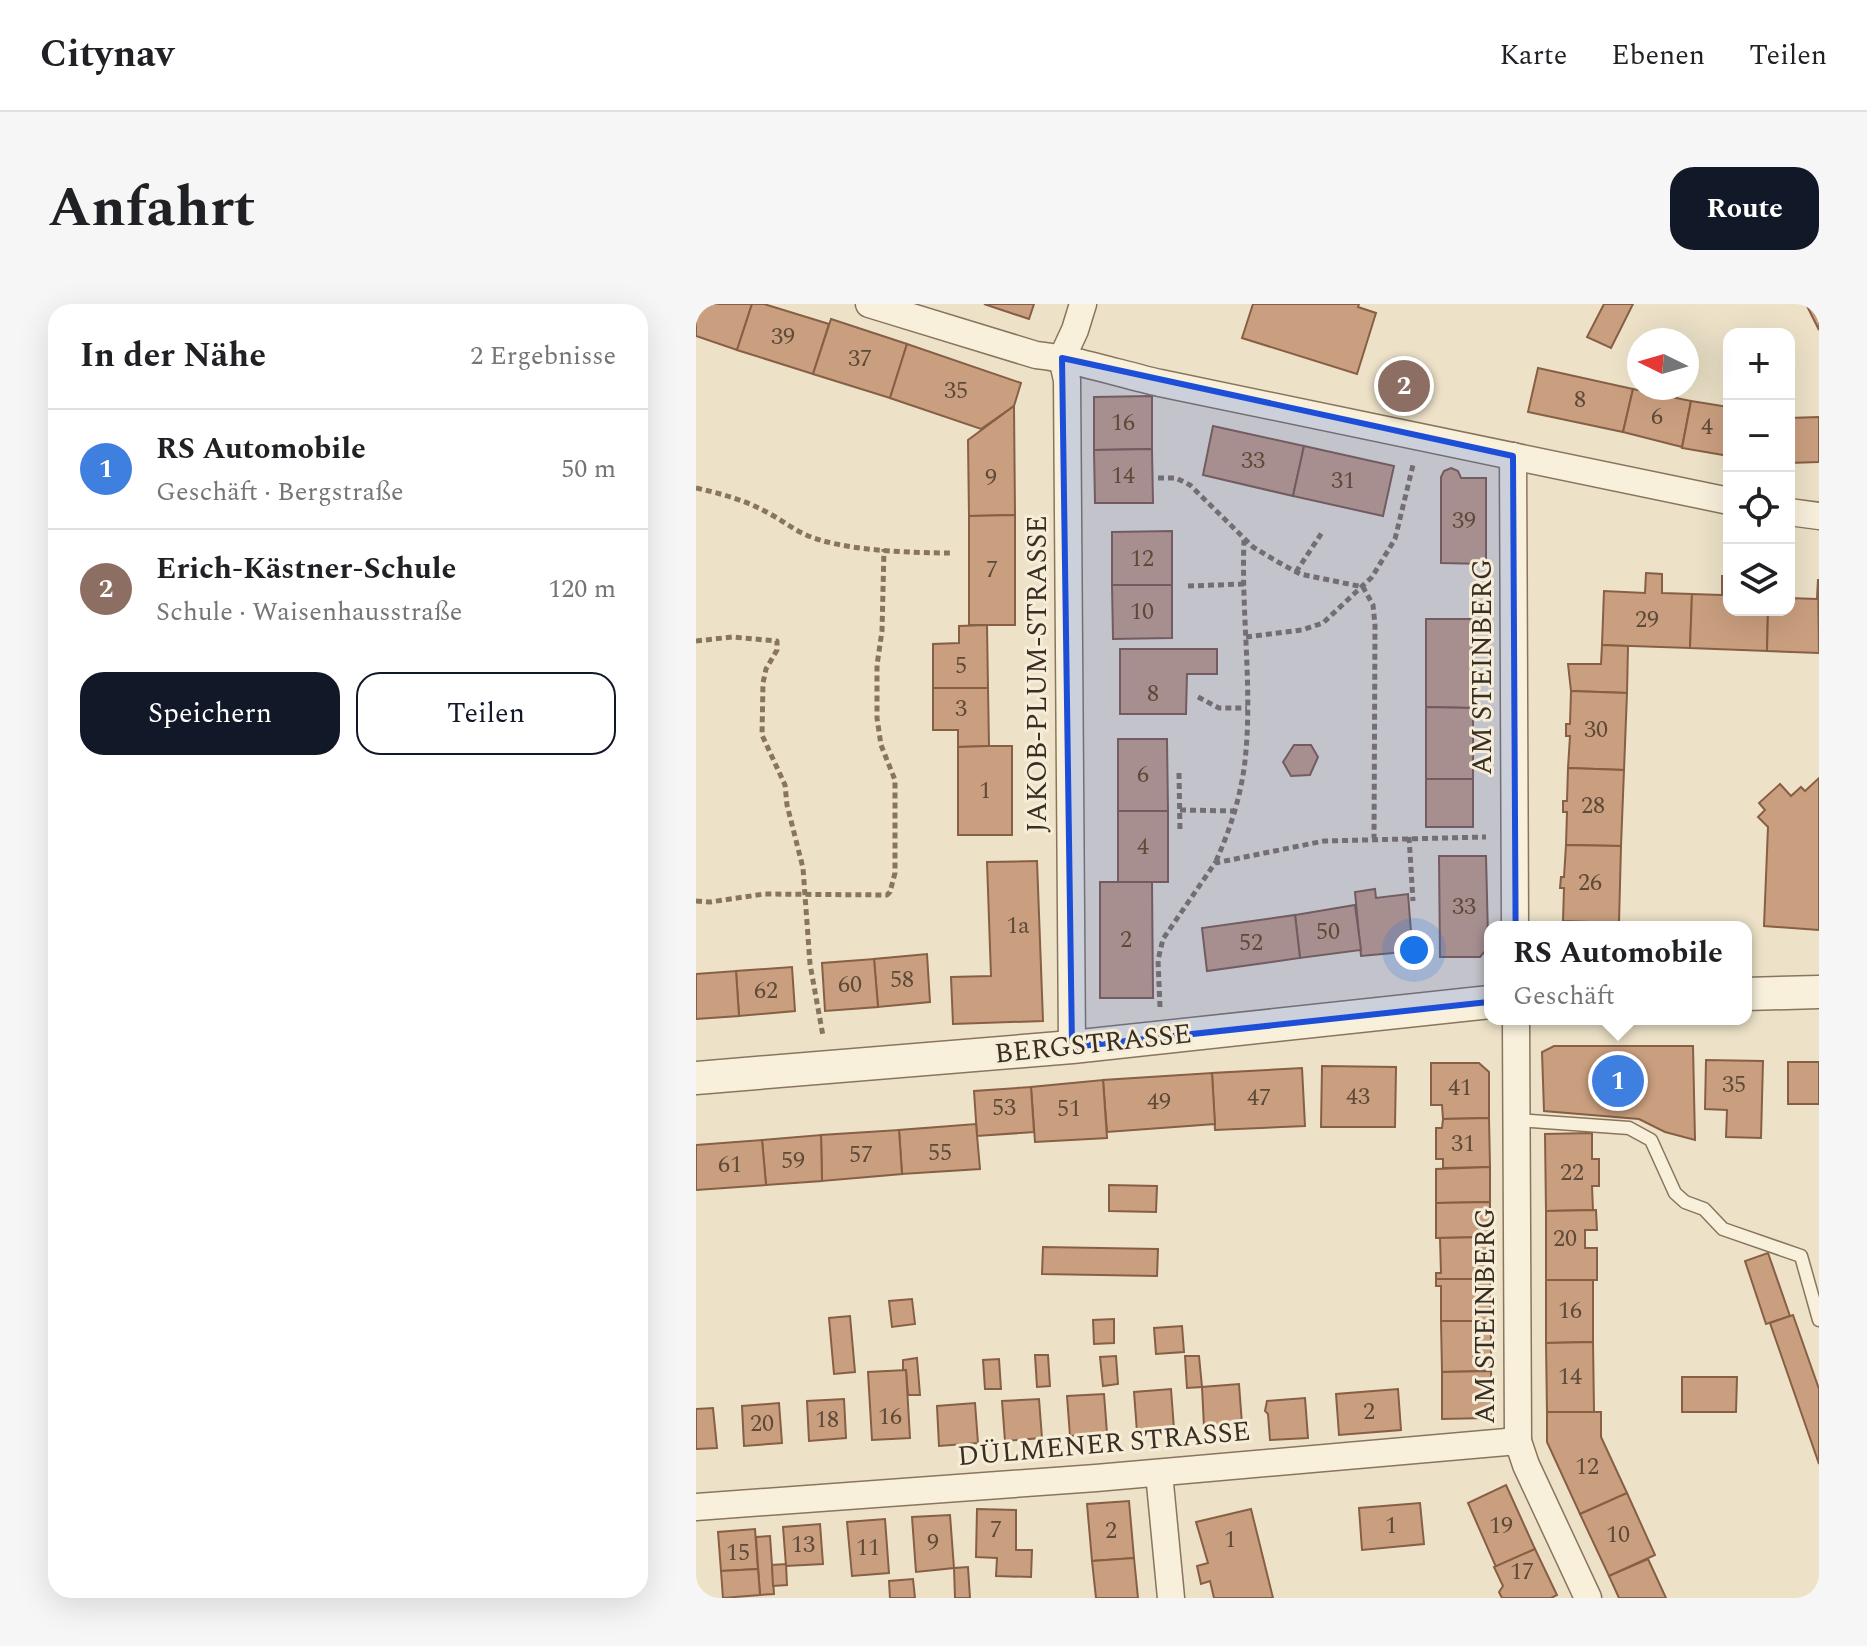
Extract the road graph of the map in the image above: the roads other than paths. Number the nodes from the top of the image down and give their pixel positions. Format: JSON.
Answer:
{"nodes":[{"id":1,"x":869,"y":304,"type":"edge"},
{"id":2,"x":1083,"y":304,"type":"edge"},
{"id":3,"x":1062,"y":358,"type":"junction"},
{"id":4,"x":1513,"y":456,"type":"junction"},
{"id":5,"x":1723,"y":500,"type":"edge"},
{"id":6,"x":1795,"y":513,"type":"edge"},
{"id":7,"x":1819,"y":516,"type":"edge"},
{"id":8,"x":1515,"y":921,"type":"edge"},
{"id":9,"x":1819,"y":992,"type":"edge"},
{"id":10,"x":1752,"y":994,"type":"edge"},
{"id":11,"x":1484,"y":1003,"type":"edge"},
{"id":12,"x":1516,"y":1025,"type":"edge"},
{"id":13,"x":1072,"y":1047,"type":"junction"},
{"id":14,"x":696,"y":1078,"type":"edge"},
{"id":15,"x":1516,"y":1120,"type":"junction"},
{"id":16,"x":1819,"y":1320,"type":"edge"},
{"id":17,"x":1518,"y":1441,"type":"junction"},
{"id":18,"x":1159,"y":1473,"type":"junction"},
{"id":19,"x":696,"y":1507,"type":"edge"},
{"id":20,"x":1171,"y":1598,"type":"edge"},
{"id":21,"x":1588,"y":1598,"type":"edge"}],
"edges":[{"from":1,"to":3,"type":"street"},
{"from":2,"to":3,"type":"street"},
{"from":3,"to":4,"type":"street"},
{"from":3,"to":13,"type":"street","name":"JAKOB-PLUM-STRASSE"},
{"from":4,"to":5,"type":"street"},
{"from":4,"to":8,"type":"street","name":"AM STEINBERG"},
{"from":6,"to":7,"type":"street"},
{"from":9,"to":10,"type":"street"},
{"from":11,"to":13,"type":"street","name":"BERGSTRASSE"},
{"from":12,"to":15,"type":"street","name":"AM STEINBERG"},
{"from":13,"to":14,"type":"street","name":"BERGSTRASSE"},
{"from":15,"to":16,"type":"lane"},
{"from":15,"to":17,"type":"street","name":"AM STEINBERG"},
{"from":17,"to":18,"type":"street","name":"DÜLMENER STRASSE"},
{"from":17,"to":21,"type":"street","name":"AM STEINBERG"},
{"from":18,"to":19,"type":"street","name":"DÜLMENER STRASSE"},
{"from":18,"to":20,"type":"street"}]}
